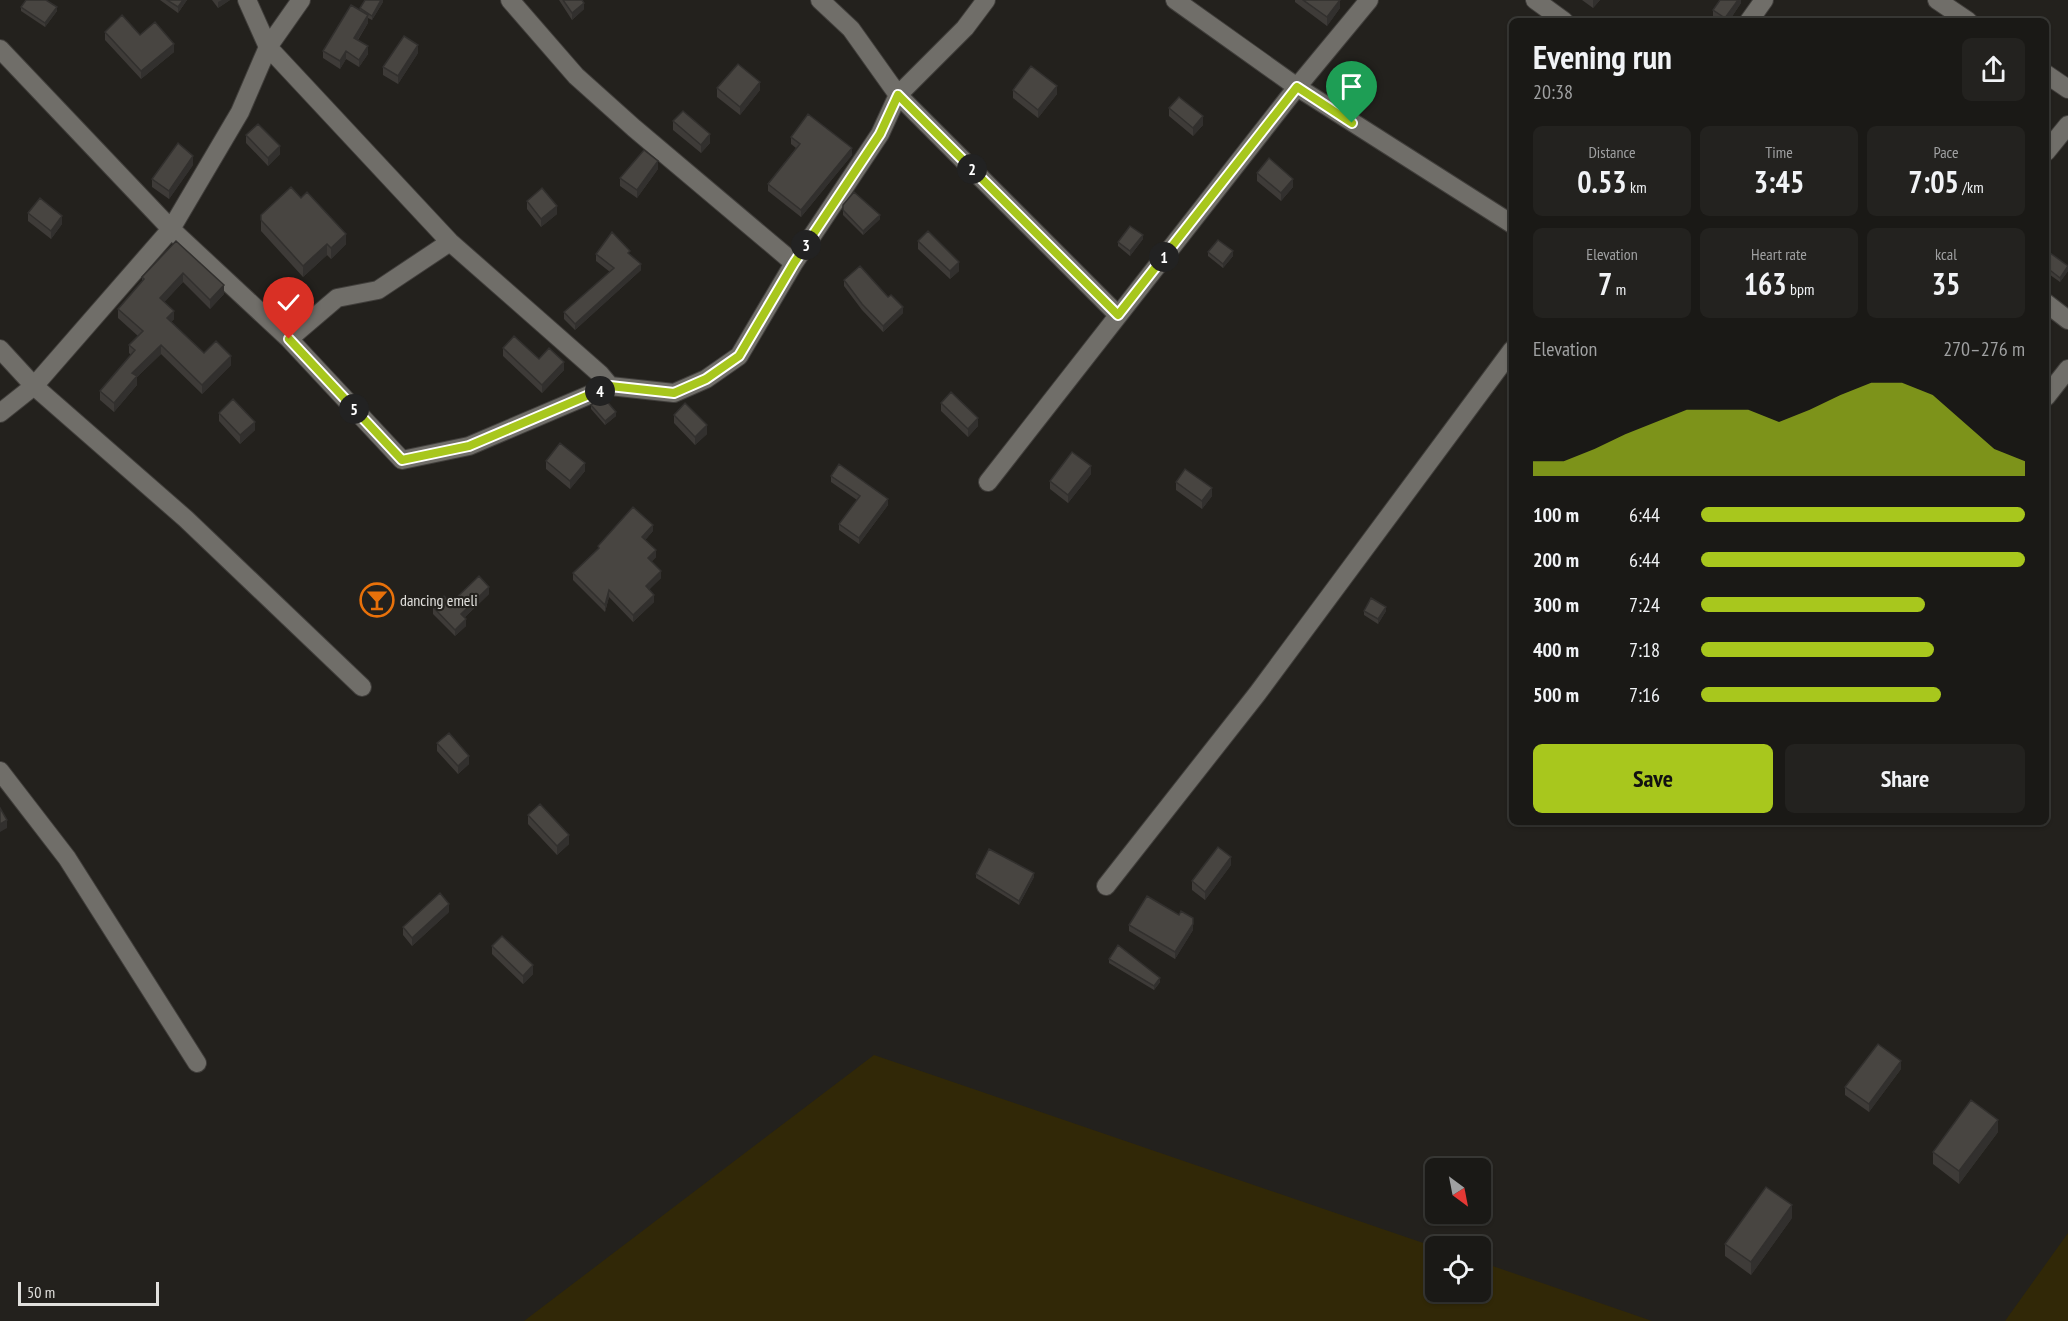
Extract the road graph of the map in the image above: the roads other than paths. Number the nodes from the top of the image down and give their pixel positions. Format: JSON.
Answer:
{"nodes":[{"id":1,"x":247,"y":0,"type":"edge"},
{"id":2,"x":301,"y":0,"type":"edge"},
{"id":3,"x":510,"y":0,"type":"edge"},
{"id":4,"x":820,"y":0,"type":"edge"},
{"id":5,"x":987,"y":0,"type":"edge"},
{"id":6,"x":1175,"y":0,"type":"edge"},
{"id":7,"x":1369,"y":0,"type":"edge"},
{"id":8,"x":1535,"y":0,"type":"edge"},
{"id":9,"x":1764,"y":0,"type":"edge"},
{"id":10,"x":1937,"y":0,"type":"edge"},
{"id":11,"x":1560,"y":18,"type":"edge"},
{"id":12,"x":1751,"y":18,"type":"edge"},
{"id":13,"x":1964,"y":18,"type":"edge"},
{"id":14,"x":268,"y":47,"type":"junction"},
{"id":15,"x":0,"y":49,"type":"edge"},
{"id":16,"x":2049,"y":76,"type":"edge"},
{"id":17,"x":1297,"y":87,"type":"junction"},
{"id":18,"x":2068,"y":89,"type":"edge"},
{"id":19,"x":898,"y":95,"type":"junction"},
{"id":20,"x":2068,"y":125,"type":"edge"},
{"id":21,"x":2049,"y":148,"type":"edge"},
{"id":22,"x":1509,"y":222,"type":"edge"},
{"id":23,"x":171,"y":229,"type":"junction"},
{"id":24,"x":450,"y":242,"type":"junction"},
{"id":25,"x":794,"y":263,"type":"junction"},
{"id":26,"x":2049,"y":305,"type":"edge"},
{"id":27,"x":1118,"y":315,"type":"junction"},
{"id":28,"x":2068,"y":320,"type":"edge"},
{"id":29,"x":289,"y":339,"type":"junction"},
{"id":30,"x":0,"y":348,"type":"edge"},
{"id":31,"x":1509,"y":354,"type":"edge"},
{"id":32,"x":2068,"y":369,"type":"edge"},
{"id":33,"x":34,"y":386,"type":"junction"},
{"id":34,"x":610,"y":386,"type":"junction"},
{"id":35,"x":2049,"y":393,"type":"edge"},
{"id":36,"x":0,"y":413,"type":"edge"},
{"id":37,"x":988,"y":482,"type":"dead end"},
{"id":38,"x":362,"y":687,"type":"dead end"},
{"id":39,"x":0,"y":771,"type":"edge"},
{"id":40,"x":1106,"y":886,"type":"dead end"},
{"id":41,"x":197,"y":1063,"type":"dead end"}],
"edges":[{"from":1,"to":14,"type":"street"},
{"from":2,"to":14,"type":"street"},
{"from":3,"to":25,"type":"street"},
{"from":4,"to":19,"type":"street"},
{"from":5,"to":19,"type":"street"},
{"from":6,"to":17,"type":"street"},
{"from":7,"to":17,"type":"street"},
{"from":8,"to":11,"type":"street"},
{"from":9,"to":12,"type":"street"},
{"from":10,"to":13,"type":"street"},
{"from":14,"to":23,"type":"street"},
{"from":14,"to":24,"type":"street"},
{"from":15,"to":23,"type":"street"},
{"from":16,"to":18,"type":"street"},
{"from":17,"to":22,"type":"street"},
{"from":17,"to":27,"type":"street"},
{"from":19,"to":25,"type":"street"},
{"from":19,"to":27,"type":"street"},
{"from":20,"to":21,"type":"street"},
{"from":23,"to":29,"type":"street"},
{"from":23,"to":33,"type":"street"},
{"from":24,"to":29,"type":"street"},
{"from":24,"to":34,"type":"street"},
{"from":25,"to":34,"type":"street"},
{"from":26,"to":28,"type":"street"},
{"from":27,"to":37,"type":"street"},
{"from":29,"to":34,"type":"street"},
{"from":30,"to":33,"type":"street"},
{"from":31,"to":40,"type":"street"},
{"from":32,"to":35,"type":"street"},
{"from":33,"to":36,"type":"street"},
{"from":33,"to":38,"type":"street"},
{"from":39,"to":41,"type":"street"}]}
